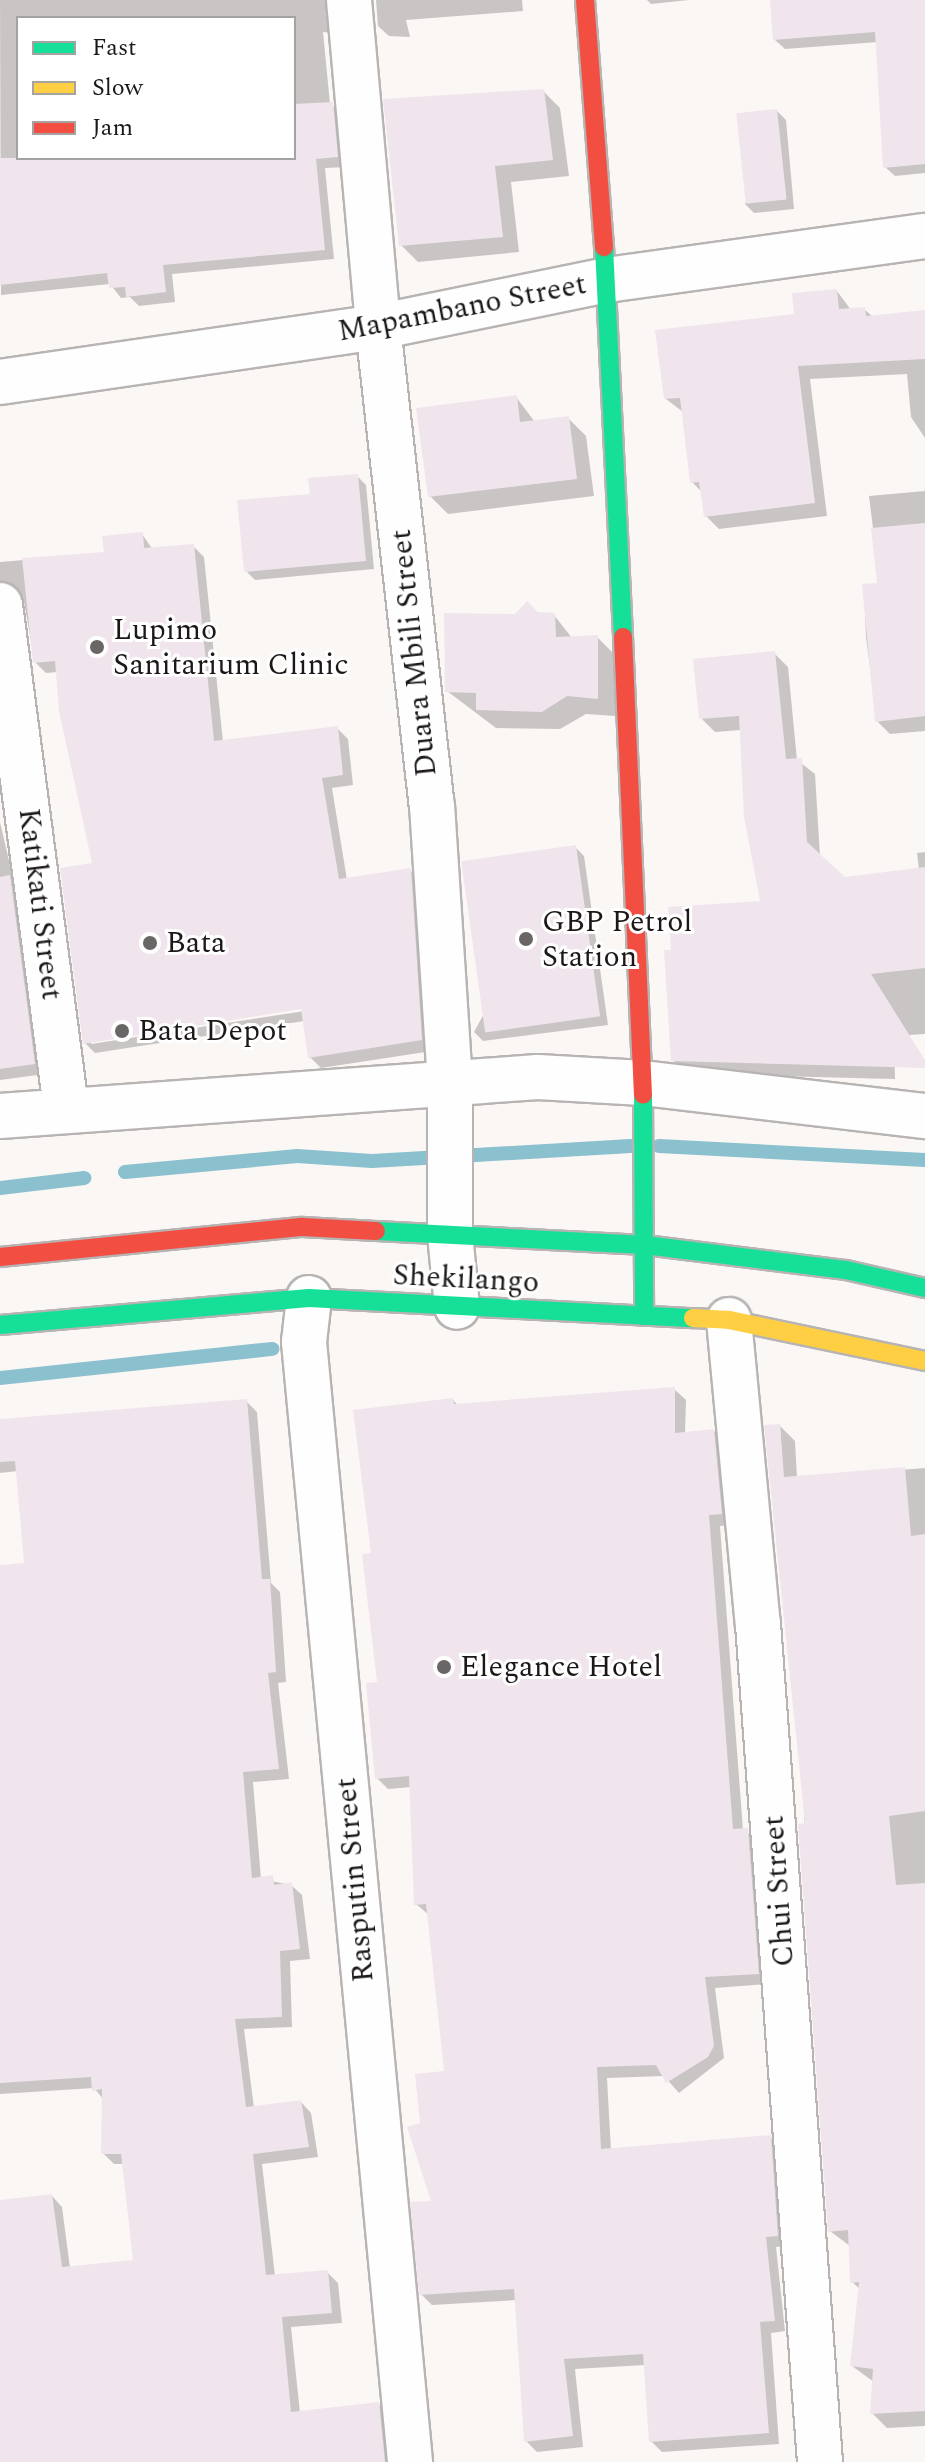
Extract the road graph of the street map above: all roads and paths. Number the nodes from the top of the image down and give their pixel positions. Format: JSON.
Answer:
{"nodes":[{"id":1,"x":349,"y":0,"type":"edge"},
{"id":2,"x":585,"y":0,"type":"edge"},
{"id":3,"x":925,"y":236,"type":"edge"},
{"id":4,"x":607,"y":280,"type":"junction"},
{"id":5,"x":378,"y":327,"type":"junction"},
{"id":6,"x":0,"y":382,"type":"edge"},
{"id":7,"x":0,"y":605,"type":"edge"},
{"id":8,"x":450,"y":1082,"type":"junction"},
{"id":9,"x":643,"y":1083,"type":"junction"},
{"id":10,"x":66,"y":1108,"type":"junction"},
{"id":11,"x":0,"y":1116,"type":"edge"},
{"id":12,"x":925,"y":1116,"type":"edge"},
{"id":13,"x":450,"y":1234,"type":"junction"},
{"id":14,"x":645,"y":1245,"type":"junction"},
{"id":15,"x":0,"y":1257,"type":"edge"},
{"id":16,"x":925,"y":1288,"type":"edge"},
{"id":17,"x":309,"y":1298,"type":"junction"},
{"id":18,"x":457,"y":1307,"type":"junction"},
{"id":19,"x":644,"y":1316,"type":"junction"},
{"id":20,"x":729,"y":1320,"type":"junction"},
{"id":21,"x":0,"y":1325,"type":"edge"},
{"id":22,"x":925,"y":1361,"type":"edge"},
{"id":23,"x":410,"y":2462,"type":"edge"},
{"id":24,"x":820,"y":2462,"type":"edge"}],
"edges":[{"from":1,"to":5,"type":"street","name":"Duara Mbili Street"},
{"from":2,"to":4,"type":"main road"},
{"from":3,"to":4,"type":"street","name":"Mapambano Street"},
{"from":4,"to":5,"type":"street","name":"Mapambano Street"},
{"from":4,"to":9,"type":"main road"},
{"from":5,"to":6,"type":"street","name":"Mapambano Street"},
{"from":5,"to":8,"type":"street","name":"Duara Mbili Street"},
{"from":7,"to":10,"type":"street","name":"Katikati Street"},
{"from":8,"to":9,"type":"street"},
{"from":8,"to":10,"type":"street"},
{"from":8,"to":13,"type":"street","name":"Duara Mbili Street"},
{"from":9,"to":12,"type":"street"},
{"from":9,"to":14,"type":"main road"},
{"from":10,"to":11,"type":"street"},
{"from":13,"to":14,"type":"main road","name":"Shekilango"},
{"from":13,"to":15,"type":"main road","name":"Shekilango"},
{"from":13,"to":18,"type":"street","name":"Duara Mbili Street"},
{"from":14,"to":16,"type":"main road","name":"Shekilango"},
{"from":14,"to":19,"type":"main road"},
{"from":17,"to":18,"type":"main road","name":"Shekilango"},
{"from":17,"to":21,"type":"main road","name":"Shekilango"},
{"from":17,"to":23,"type":"street","name":"Rasputin Street"},
{"from":18,"to":19,"type":"main road","name":"Shekilango"},
{"from":19,"to":20,"type":"main road","name":"Shekilango"},
{"from":20,"to":22,"type":"main road","name":"Shekilango"},
{"from":20,"to":24,"type":"street","name":"Chui Street"}]}
